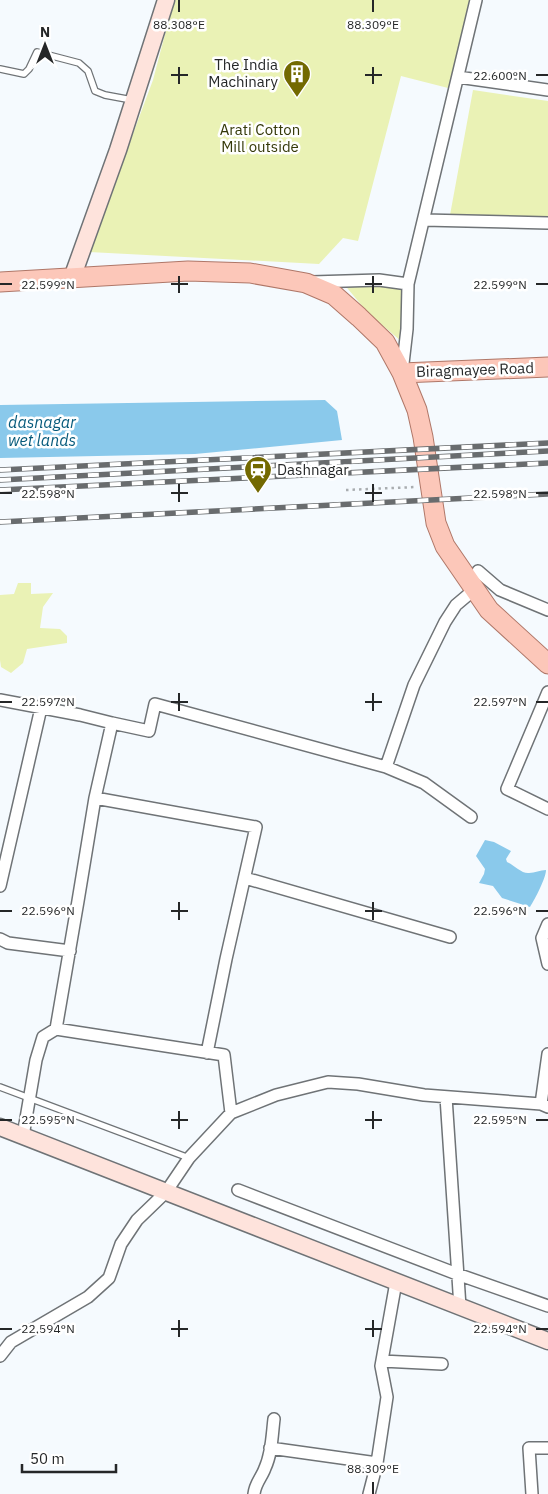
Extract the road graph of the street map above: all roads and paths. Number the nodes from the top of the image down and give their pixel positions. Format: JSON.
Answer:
{"nodes":[{"id":1,"x":166,"y":0,"type":"edge"},
{"id":2,"x":476,"y":0,"type":"edge"},
{"id":3,"x":0,"y":69,"type":"edge"},
{"id":4,"x":458,"y":77,"type":"junction"},
{"id":5,"x":548,"y":90,"type":"edge"},
{"id":6,"x":134,"y":100,"type":"junction"},
{"id":7,"x":424,"y":220,"type":"junction"},
{"id":8,"x":548,"y":223,"type":"edge"},
{"id":9,"x":72,"y":278,"type":"junction"},
{"id":10,"x":0,"y":282,"type":"edge"},
{"id":11,"x":306,"y":283,"type":"junction"},
{"id":12,"x":408,"y":284,"type":"junction"},
{"id":13,"x":548,"y":367,"type":"edge"},
{"id":14,"x":402,"y":373,"type":"junction"},
{"id":15,"x":430,"y":486,"type":"junction"},
{"id":16,"x":346,"y":490,"type":"dead end"},
{"id":17,"x":476,"y":580,"type":"junction"},
{"id":18,"x":548,"y":610,"type":"edge"},
{"id":19,"x":548,"y":664,"type":"edge"},
{"id":20,"x":548,"y":692,"type":"edge"},
{"id":21,"x":0,"y":700,"type":"edge"},
{"id":22,"x":41,"y":708,"type":"junction"},
{"id":23,"x":112,"y":723,"type":"junction"},
{"id":24,"x":386,"y":767,"type":"junction"},
{"id":25,"x":95,"y":798,"type":"junction"},
{"id":26,"x":548,"y":809,"type":"edge"},
{"id":27,"x":471,"y":817,"type":"dead end"},
{"id":28,"x":244,"y":878,"type":"junction"},
{"id":29,"x":0,"y":886,"type":"edge"},
{"id":30,"x":548,"y":924,"type":"edge"},
{"id":31,"x":450,"y":937,"type":"dead end"},
{"id":32,"x":0,"y":939,"type":"edge"},
{"id":33,"x":70,"y":952,"type":"junction"},
{"id":34,"x":548,"y":964,"type":"edge"},
{"id":35,"x":56,"y":1029,"type":"junction"},
{"id":36,"x":207,"y":1053,"type":"junction"},
{"id":37,"x":548,"y":1054,"type":"edge"},
{"id":38,"x":0,"y":1087,"type":"edge"},
{"id":39,"x":446,"y":1097,"type":"junction"},
{"id":40,"x":30,"y":1098,"type":"junction"},
{"id":41,"x":544,"y":1106,"type":"edge"},
{"id":42,"x":231,"y":1113,"type":"junction"},
{"id":43,"x":0,"y":1127,"type":"edge"},
{"id":44,"x":23,"y":1136,"type":"junction"},
{"id":45,"x":189,"y":1158,"type":"junction"},
{"id":46,"x":238,"y":1190,"type":"dead end"},
{"id":47,"x":166,"y":1192,"type":"junction"},
{"id":48,"x":457,"y":1274,"type":"junction"},
{"id":49,"x":396,"y":1282,"type":"junction"},
{"id":50,"x":548,"y":1306,"type":"edge"},
{"id":51,"x":460,"y":1307,"type":"junction"},
{"id":52,"x":548,"y":1341,"type":"edge"},
{"id":53,"x":0,"y":1356,"type":"edge"},
{"id":54,"x":382,"y":1361,"type":"junction"},
{"id":55,"x":442,"y":1364,"type":"dead end"},
{"id":56,"x":274,"y":1419,"type":"dead end"},
{"id":57,"x":270,"y":1448,"type":"junction"},
{"id":58,"x":548,"y":1448,"type":"edge"},
{"id":59,"x":377,"y":1464,"type":"junction"},
{"id":60,"x":254,"y":1494,"type":"edge"},
{"id":61,"x":369,"y":1494,"type":"edge"},
{"id":62,"x":532,"y":1494,"type":"edge"}],
"edges":[{"from":1,"to":6,"type":"street"},
{"from":2,"to":4,"type":"street"},
{"from":3,"to":6,"type":"lane"},
{"from":4,"to":5,"type":"street"},
{"from":4,"to":7,"type":"street"},
{"from":6,"to":9,"type":"street"},
{"from":7,"to":8,"type":"street"},
{"from":7,"to":12,"type":"street"},
{"from":9,"to":10,"type":"main road"},
{"from":9,"to":11,"type":"main road"},
{"from":11,"to":12,"type":"street"},
{"from":11,"to":14,"type":"main road"},
{"from":12,"to":14,"type":"street"},
{"from":13,"to":14,"type":"main road","name":"Biragmayee Road"},
{"from":14,"to":15,"type":"main road"},
{"from":15,"to":16,"type":"path"},
{"from":15,"to":17,"type":"main road"},
{"from":17,"to":18,"type":"street"},
{"from":17,"to":19,"type":"main road"},
{"from":17,"to":24,"type":"street"},
{"from":20,"to":26,"type":"street"},
{"from":21,"to":22,"type":"street"},
{"from":22,"to":23,"type":"street"},
{"from":22,"to":29,"type":"street"},
{"from":23,"to":24,"type":"street"},
{"from":23,"to":25,"type":"street"},
{"from":24,"to":27,"type":"street"},
{"from":25,"to":28,"type":"street"},
{"from":25,"to":33,"type":"street"},
{"from":28,"to":31,"type":"street"},
{"from":28,"to":36,"type":"street"},
{"from":30,"to":34,"type":"street"},
{"from":32,"to":33,"type":"street"},
{"from":33,"to":35,"type":"street"},
{"from":35,"to":36,"type":"street"},
{"from":35,"to":40,"type":"street"},
{"from":36,"to":42,"type":"street"},
{"from":37,"to":41,"type":"street"},
{"from":38,"to":40,"type":"lane"},
{"from":39,"to":41,"type":"street"},
{"from":39,"to":42,"type":"street"},
{"from":39,"to":48,"type":"street"},
{"from":40,"to":44,"type":"street"},
{"from":40,"to":45,"type":"lane"},
{"from":42,"to":45,"type":"street"},
{"from":43,"to":44,"type":"street"},
{"from":44,"to":47,"type":"street"},
{"from":45,"to":47,"type":"street"},
{"from":46,"to":48,"type":"street"},
{"from":47,"to":49,"type":"street"},
{"from":47,"to":53,"type":"street"},
{"from":48,"to":50,"type":"street"},
{"from":48,"to":51,"type":"street"},
{"from":49,"to":51,"type":"street"},
{"from":49,"to":54,"type":"street"},
{"from":51,"to":52,"type":"street"},
{"from":54,"to":55,"type":"street"},
{"from":54,"to":59,"type":"street"},
{"from":56,"to":57,"type":"street"},
{"from":57,"to":59,"type":"street"},
{"from":57,"to":60,"type":"street"},
{"from":58,"to":62,"type":"street"},
{"from":59,"to":61,"type":"street"}]}
